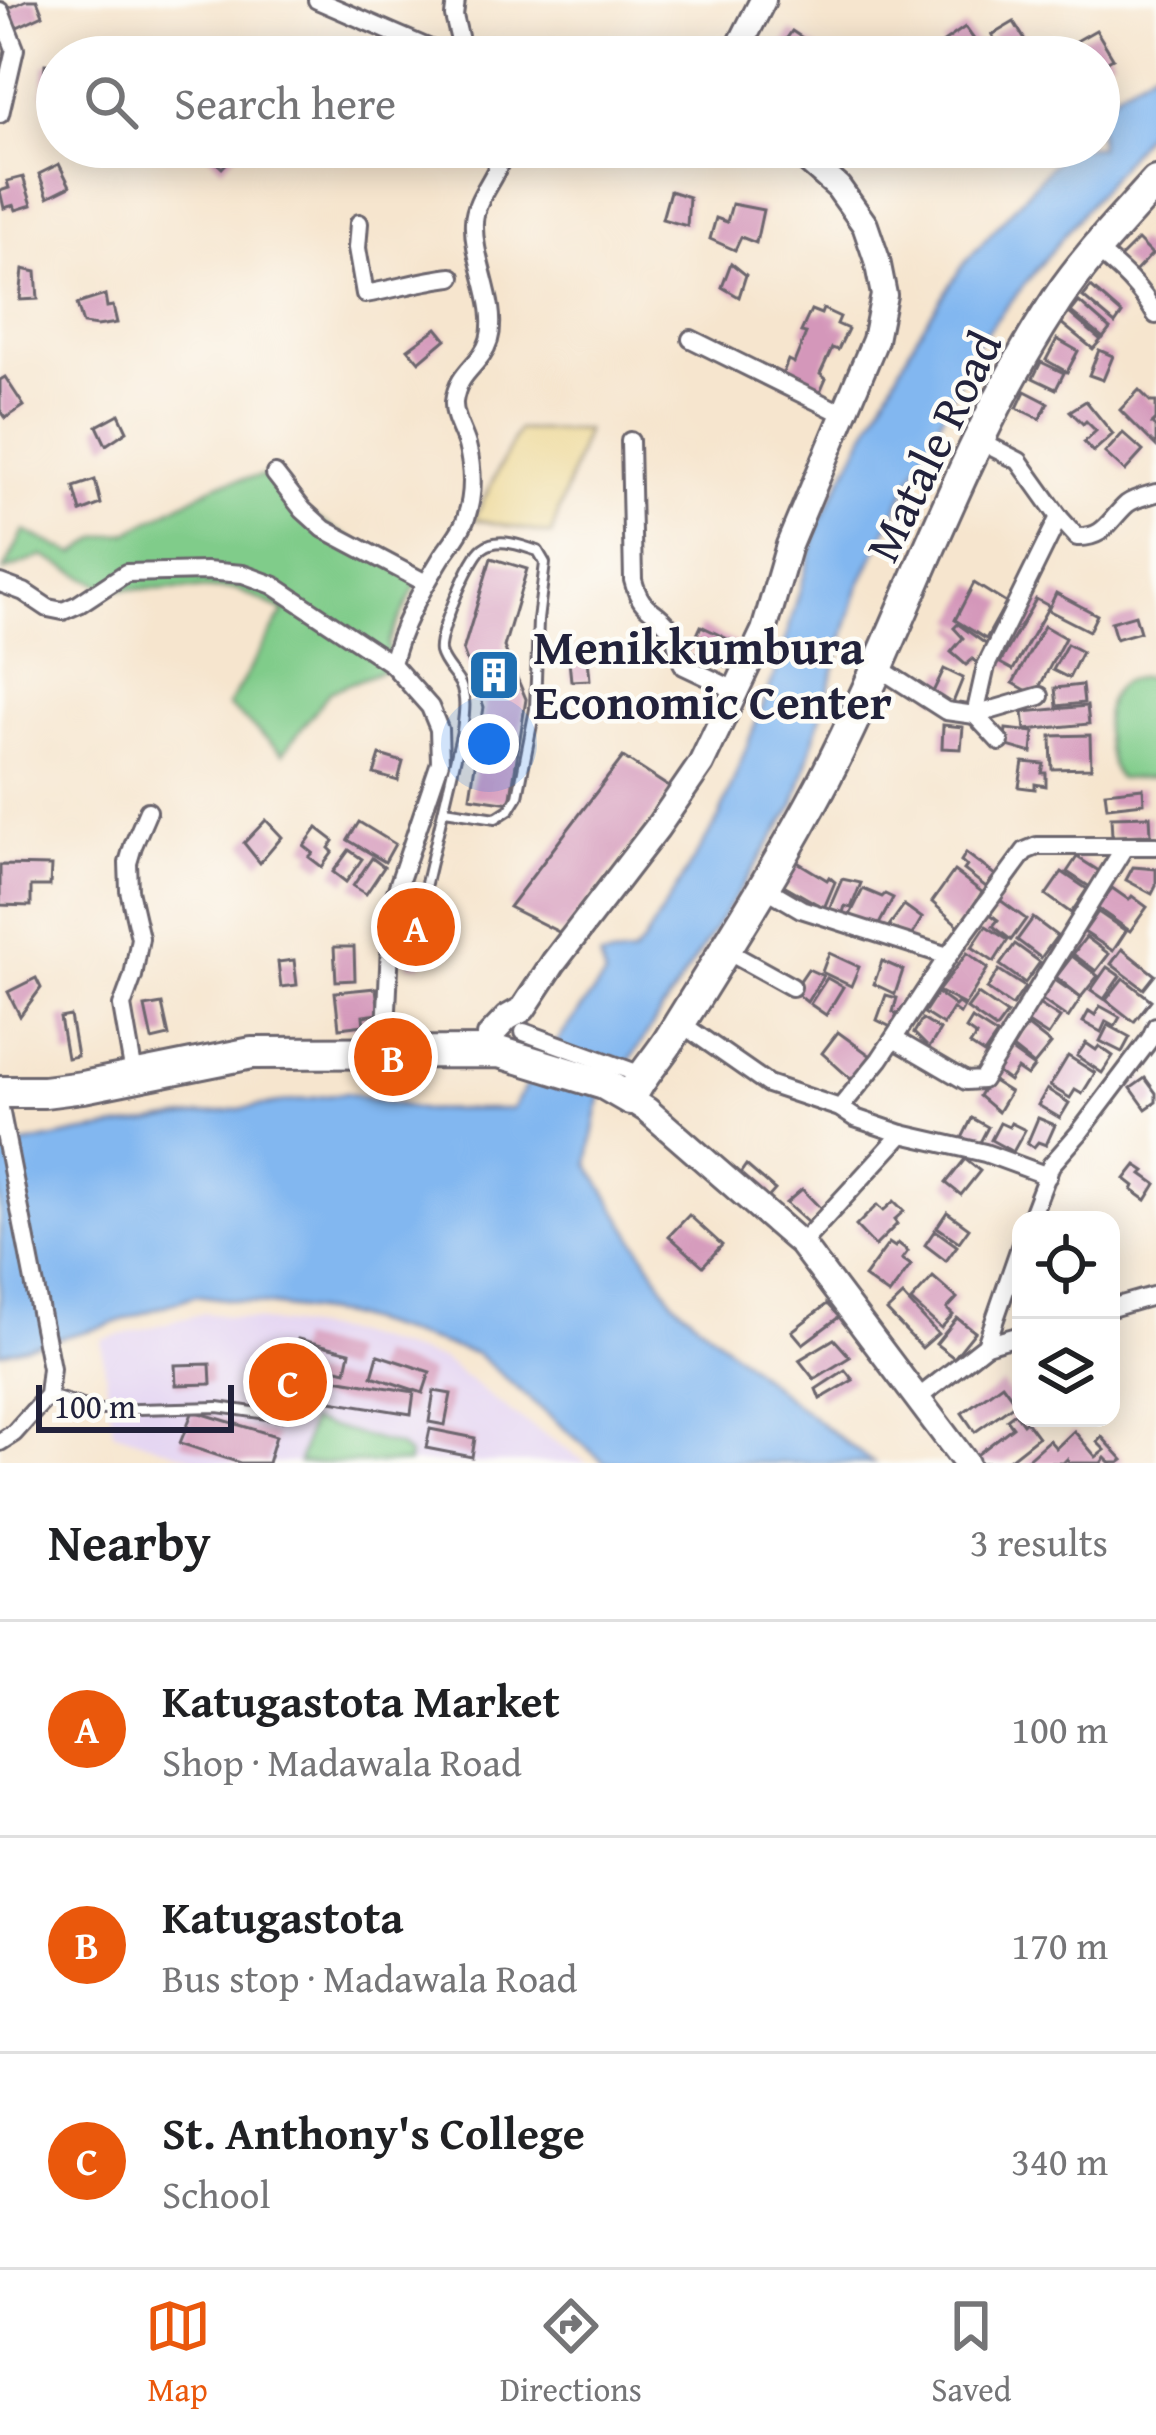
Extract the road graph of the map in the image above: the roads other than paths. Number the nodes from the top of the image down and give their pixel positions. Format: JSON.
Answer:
{"nodes":[{"id":1,"x":317,"y":0,"type":"edge"},
{"id":2,"x":456,"y":0,"type":"edge"},
{"id":3,"x":763,"y":0,"type":"edge"},
{"id":4,"x":1,"y":6,"type":"edge"},
{"id":5,"x":400,"y":36,"type":"edge"},
{"id":6,"x":459,"y":36,"type":"edge"},
{"id":7,"x":745,"y":36,"type":"edge"},
{"id":8,"x":0,"y":114,"type":"edge"},
{"id":9,"x":498,"y":168,"type":"edge"},
{"id":10,"x":816,"y":168,"type":"edge"},
{"id":11,"x":1156,"y":182,"type":"edge"},
{"id":12,"x":359,"y":223,"type":"dead end"},
{"id":13,"x":1096,"y":250,"type":"junction"},
{"id":14,"x":452,"y":277,"type":"dead end"},
{"id":15,"x":1156,"y":315,"type":"edge"},
{"id":16,"x":691,"y":339,"type":"dead end"},
{"id":17,"x":843,"y":414,"type":"junction"},
{"id":18,"x":630,"y":441,"type":"dead end"},
{"id":19,"x":980,"y":441,"type":"junction"},
{"id":20,"x":275,"y":474,"type":"dead end"},
{"id":21,"x":1156,"y":493,"type":"edge"},
{"id":22,"x":1059,"y":517,"type":"junction"},
{"id":23,"x":0,"y":583,"type":"edge"},
{"id":24,"x":426,"y":583,"type":"junction"},
{"id":25,"x":392,"y":664,"type":"junction"},
{"id":26,"x":879,"y":668,"type":"junction"},
{"id":27,"x":737,"y":691,"type":"junction"},
{"id":28,"x":1040,"y":696,"type":"dead end"},
{"id":29,"x":975,"y":715,"type":"junction"},
{"id":30,"x":1000,"y":742,"type":"dead end"},
{"id":31,"x":445,"y":810,"type":"junction"},
{"id":32,"x":148,"y":811,"type":"dead end"},
{"id":33,"x":1125,"y":846,"type":"junction"},
{"id":34,"x":1156,"y":846,"type":"edge"},
{"id":35,"x":762,"y":886,"type":"junction"},
{"id":36,"x":392,"y":904,"type":"junction"},
{"id":37,"x":725,"y":950,"type":"junction"},
{"id":38,"x":948,"y":956,"type":"junction"},
{"id":39,"x":792,"y":987,"type":"dead end"},
{"id":40,"x":679,"y":1022,"type":"junction"},
{"id":41,"x":1156,"y":1026,"type":"edge"},
{"id":42,"x":894,"y":1039,"type":"junction"},
{"id":43,"x":386,"y":1043,"type":"junction"},
{"id":44,"x":526,"y":1044,"type":"junction"},
{"id":45,"x":132,"y":1063,"type":"junction"},
{"id":46,"x":0,"y":1076,"type":"edge"},
{"id":47,"x":635,"y":1085,"type":"junction"},
{"id":48,"x":0,"y":1092,"type":"edge"},
{"id":49,"x":0,"y":1108,"type":"edge"},
{"id":50,"x":840,"y":1108,"type":"junction"},
{"id":51,"x":902,"y":1134,"type":"junction"},
{"id":52,"x":1048,"y":1176,"type":"junction"},
{"id":53,"x":1034,"y":1211,"type":"edge"},
{"id":54,"x":801,"y":1244,"type":"junction"},
{"id":55,"x":1012,"y":1270,"type":"edge"},
{"id":56,"x":1156,"y":1294,"type":"edge"},
{"id":57,"x":1120,"y":1305,"type":"edge"},
{"id":58,"x":1012,"y":1338,"type":"edge"},
{"id":59,"x":986,"y":1345,"type":"junction"},
{"id":60,"x":48,"y":1395,"type":"junction"},
{"id":61,"x":918,"y":1398,"type":"junction"},
{"id":62,"x":281,"y":1416,"type":"dead end"},
{"id":63,"x":0,"y":1442,"type":"edge"},
{"id":64,"x":967,"y":1463,"type":"edge"}],
"edges":[{"from":1,"to":5,"type":"street"},
{"from":2,"to":6,"type":"street"},
{"from":3,"to":7,"type":"main road"},
{"from":4,"to":8,"type":"street"},
{"from":9,"to":24,"type":"street"},
{"from":10,"to":17,"type":"main road"},
{"from":11,"to":13,"type":"highway","name":"Matale Road"},
{"from":12,"to":14,"type":"street"},
{"from":13,"to":15,"type":"street"},
{"from":13,"to":19,"type":"highway","name":"Matale Road"},
{"from":16,"to":17,"type":"street"},
{"from":17,"to":27,"type":"main road"},
{"from":18,"to":27,"type":"street"},
{"from":19,"to":22,"type":"street"},
{"from":19,"to":26,"type":"highway","name":"Matale Road"},
{"from":20,"to":24,"type":"street"},
{"from":21,"to":22,"type":"street"},
{"from":22,"to":29,"type":"street"},
{"from":23,"to":25,"type":"street"},
{"from":24,"to":25,"type":"street"},
{"from":25,"to":36,"type":"street"},
{"from":26,"to":29,"type":"street"},
{"from":26,"to":35,"type":"highway","name":"Matale Road"},
{"from":27,"to":44,"type":"main road"},
{"from":28,"to":29,"type":"street"},
{"from":29,"to":30,"type":"street"},
{"from":31,"to":31,"type":"lane"},
{"from":31,"to":36,"type":"lane"},
{"from":32,"to":45,"type":"street"},
{"from":33,"to":34,"type":"street"},
{"from":33,"to":38,"type":"street"},
{"from":33,"to":42,"type":"street"},
{"from":35,"to":37,"type":"highway","name":"Matale Road"},
{"from":35,"to":38,"type":"street"},
{"from":36,"to":43,"type":"street"},
{"from":37,"to":39,"type":"street"},
{"from":37,"to":40,"type":"highway","name":"Matale Road"},
{"from":38,"to":42,"type":"street"},
{"from":40,"to":47,"type":"highway","name":"Matale Road"},
{"from":40,"to":50,"type":"street"},
{"from":41,"to":52,"type":"street"},
{"from":42,"to":50,"type":"street"},
{"from":43,"to":44,"type":"highway"},
{"from":43,"to":45,"type":"highway"},
{"from":43,"to":48,"type":"highway"},
{"from":44,"to":47,"type":"highway"},
{"from":45,"to":46,"type":"highway"},
{"from":47,"to":54,"type":"main road"},
{"from":49,"to":60,"type":"street"},
{"from":50,"to":51,"type":"street"},
{"from":51,"to":52,"type":"street"},
{"from":51,"to":54,"type":"street"},
{"from":52,"to":53,"type":"street"},
{"from":54,"to":61,"type":"main road"},
{"from":55,"to":59,"type":"street"},
{"from":56,"to":57,"type":"street"},
{"from":58,"to":59,"type":"street"},
{"from":59,"to":61,"type":"street"},
{"from":60,"to":62,"type":"lane"},
{"from":60,"to":63,"type":"street"},
{"from":61,"to":64,"type":"main road"}]}
